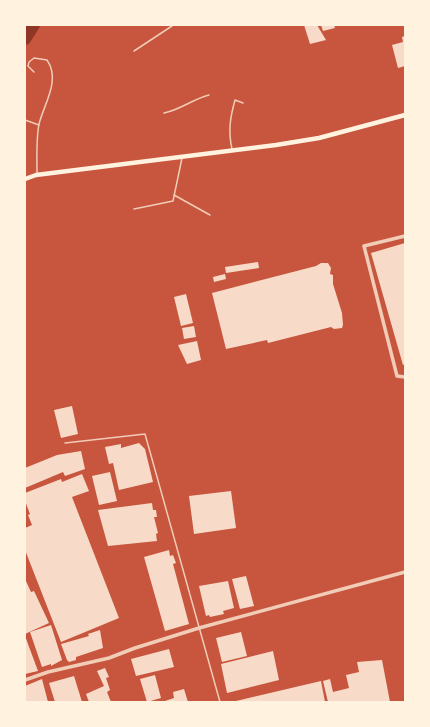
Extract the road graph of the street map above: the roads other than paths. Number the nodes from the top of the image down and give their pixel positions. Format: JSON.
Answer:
{"nodes":[{"id":1,"x":172,"y":26,"type":"dead end"},
{"id":2,"x":134,"y":50,"type":"dead end"},
{"id":3,"x":34,"y":72,"type":"dead end"},
{"id":4,"x":209,"y":95,"type":"dead end"},
{"id":5,"x":242,"y":103,"type":"dead end"},
{"id":6,"x":164,"y":113,"type":"dead end"},
{"id":7,"x":405,"y":115,"type":"edge"},
{"id":8,"x":25,"y":120,"type":"edge"},
{"id":9,"x":39,"y":125,"type":"junction"},
{"id":10,"x":233,"y":151,"type":"junction"},
{"id":11,"x":182,"y":158,"type":"junction"},
{"id":12,"x":36,"y":176,"type":"junction"},
{"id":13,"x":25,"y":179,"type":"edge"},
{"id":14,"x":174,"y":195,"type":"junction"},
{"id":15,"x":134,"y":209,"type":"dead end"},
{"id":16,"x":210,"y":215,"type":"dead end"},
{"id":17,"x":405,"y":236,"type":"edge"},
{"id":18,"x":405,"y":377,"type":"edge"},
{"id":19,"x":65,"y":443,"type":"dead end"},
{"id":20,"x":405,"y":572,"type":"edge"},
{"id":21,"x":199,"y":628,"type":"junction"},
{"id":22,"x":25,"y":680,"type":"edge"},
{"id":23,"x":220,"y":702,"type":"edge"}],
"edges":[{"from":1,"to":2,"type":"lane"},
{"from":3,"to":9,"type":"lane"},
{"from":4,"to":6,"type":"lane"},
{"from":5,"to":10,"type":"lane"},
{"from":7,"to":10,"type":"main road"},
{"from":8,"to":9,"type":"lane"},
{"from":9,"to":12,"type":"lane"},
{"from":10,"to":11,"type":"main road"},
{"from":11,"to":12,"type":"main road"},
{"from":11,"to":14,"type":"lane"},
{"from":12,"to":13,"type":"main road"},
{"from":14,"to":15,"type":"lane"},
{"from":14,"to":16,"type":"lane"},
{"from":17,"to":18,"type":"street"},
{"from":19,"to":21,"type":"lane"},
{"from":20,"to":21,"type":"street"},
{"from":21,"to":22,"type":"street"},
{"from":21,"to":23,"type":"lane"}]}
